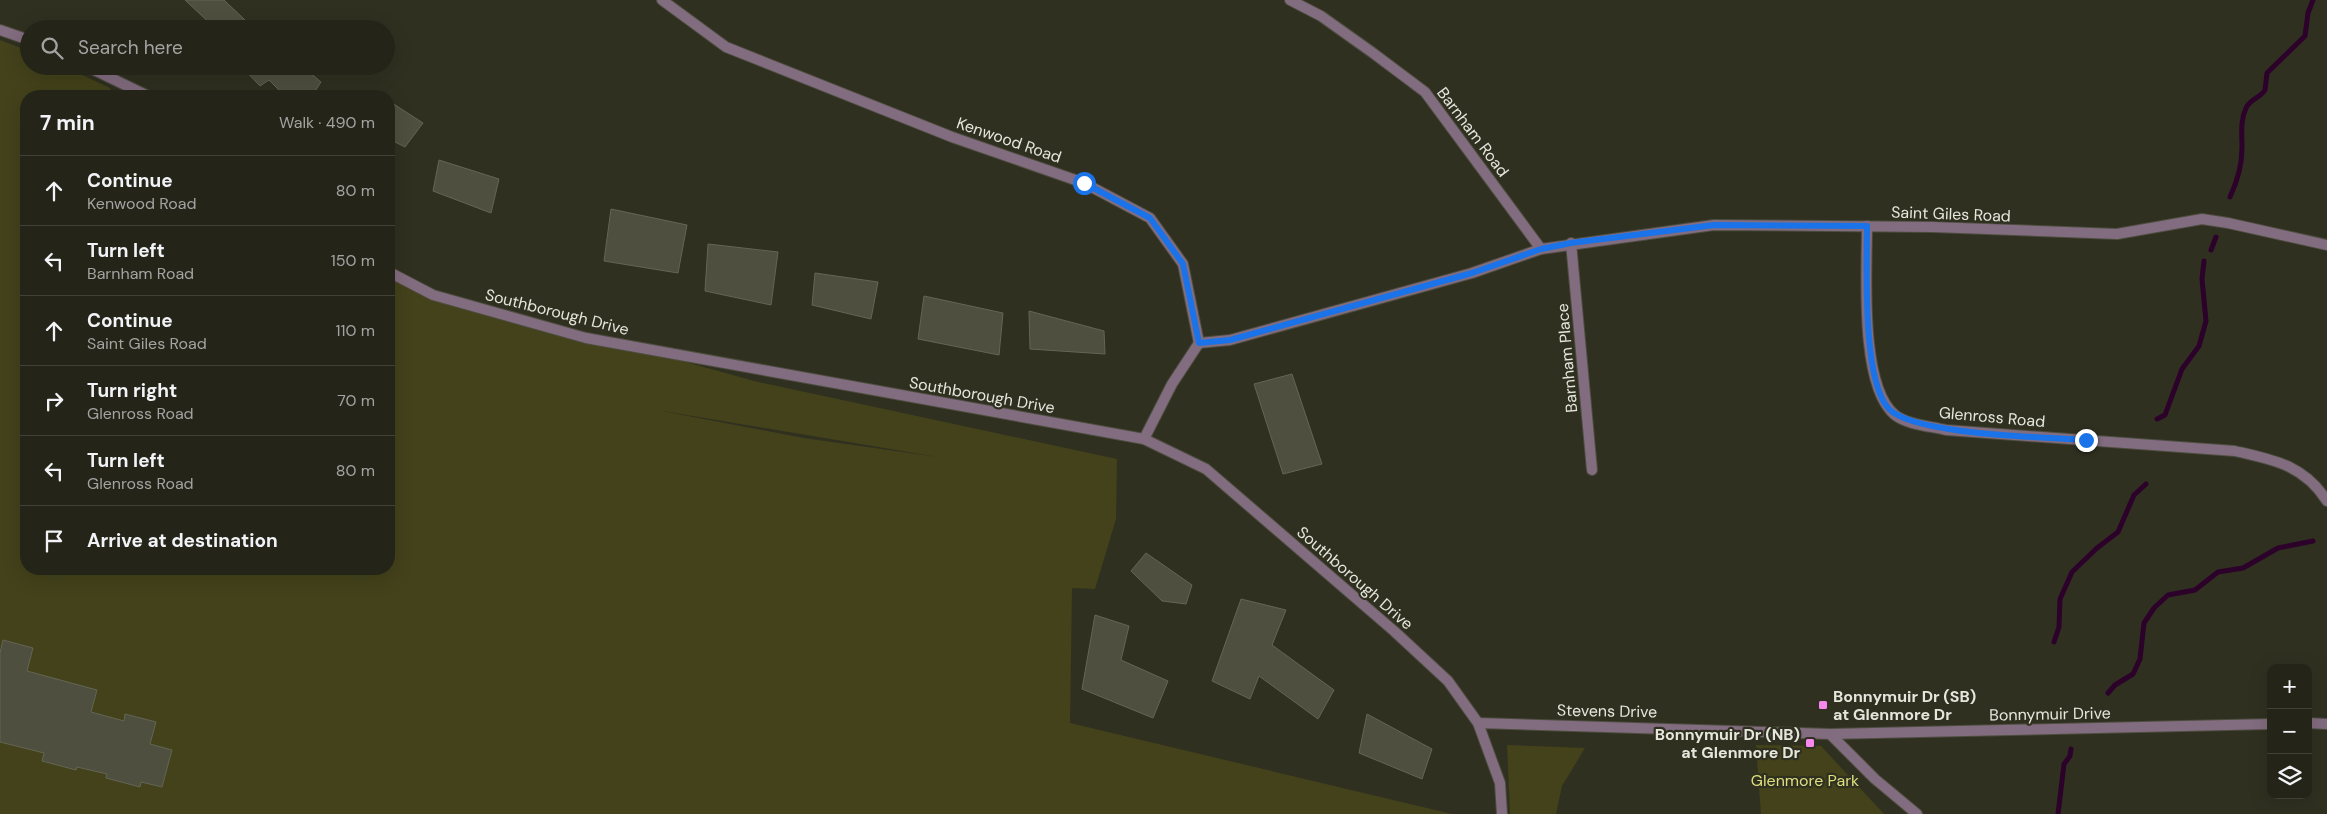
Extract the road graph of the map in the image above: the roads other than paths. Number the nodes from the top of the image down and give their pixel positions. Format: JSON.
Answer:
{"nodes":[{"id":1,"x":662,"y":0,"type":"edge"},
{"id":2,"x":1290,"y":0,"type":"edge"},
{"id":3,"x":0,"y":30,"type":"edge"},
{"id":4,"x":20,"y":37,"type":"edge"},
{"id":5,"x":105,"y":75,"type":"edge"},
{"id":6,"x":136,"y":90,"type":"edge"},
{"id":7,"x":1867,"y":226,"type":"junction"},
{"id":8,"x":1571,"y":243,"type":"junction"},
{"id":9,"x":2327,"y":245,"type":"edge"},
{"id":10,"x":1541,"y":249,"type":"junction"},
{"id":11,"x":395,"y":275,"type":"edge"},
{"id":12,"x":1199,"y":343,"type":"junction"},
{"id":13,"x":1144,"y":439,"type":"junction"},
{"id":14,"x":1592,"y":470,"type":"dead end"},
{"id":15,"x":2327,"y":501,"type":"edge"},
{"id":16,"x":1478,"y":723,"type":"junction"},
{"id":17,"x":2312,"y":723,"type":"edge"},
{"id":18,"x":2267,"y":724,"type":"edge"},
{"id":19,"x":2327,"y":724,"type":"edge"},
{"id":20,"x":1830,"y":734,"type":"junction"},
{"id":21,"x":1502,"y":814,"type":"edge"},
{"id":22,"x":1917,"y":814,"type":"edge"}],
"edges":[{"from":1,"to":12,"type":"street","name":"Kenwood Road"},
{"from":2,"to":10,"type":"street","name":"Barnham Road"},
{"from":3,"to":4,"type":"street"},
{"from":5,"to":6,"type":"street"},
{"from":7,"to":8,"type":"street","name":"Saint Giles Road"},
{"from":7,"to":9,"type":"street","name":"Saint Giles Road"},
{"from":7,"to":15,"type":"street","name":"Glenross Road"},
{"from":8,"to":10,"type":"street"},
{"from":8,"to":14,"type":"street","name":"Barnham Place"},
{"from":10,"to":12,"type":"street"},
{"from":11,"to":13,"type":"street","name":"Southborough Drive"},
{"from":12,"to":13,"type":"street"},
{"from":13,"to":16,"type":"street","name":"Southborough Drive"},
{"from":16,"to":20,"type":"street","name":"Stevens Drive"},
{"from":16,"to":21,"type":"street"},
{"from":17,"to":19,"type":"street"},
{"from":18,"to":20,"type":"street","name":"Bonnymuir Drive"},
{"from":20,"to":22,"type":"street"}]}
